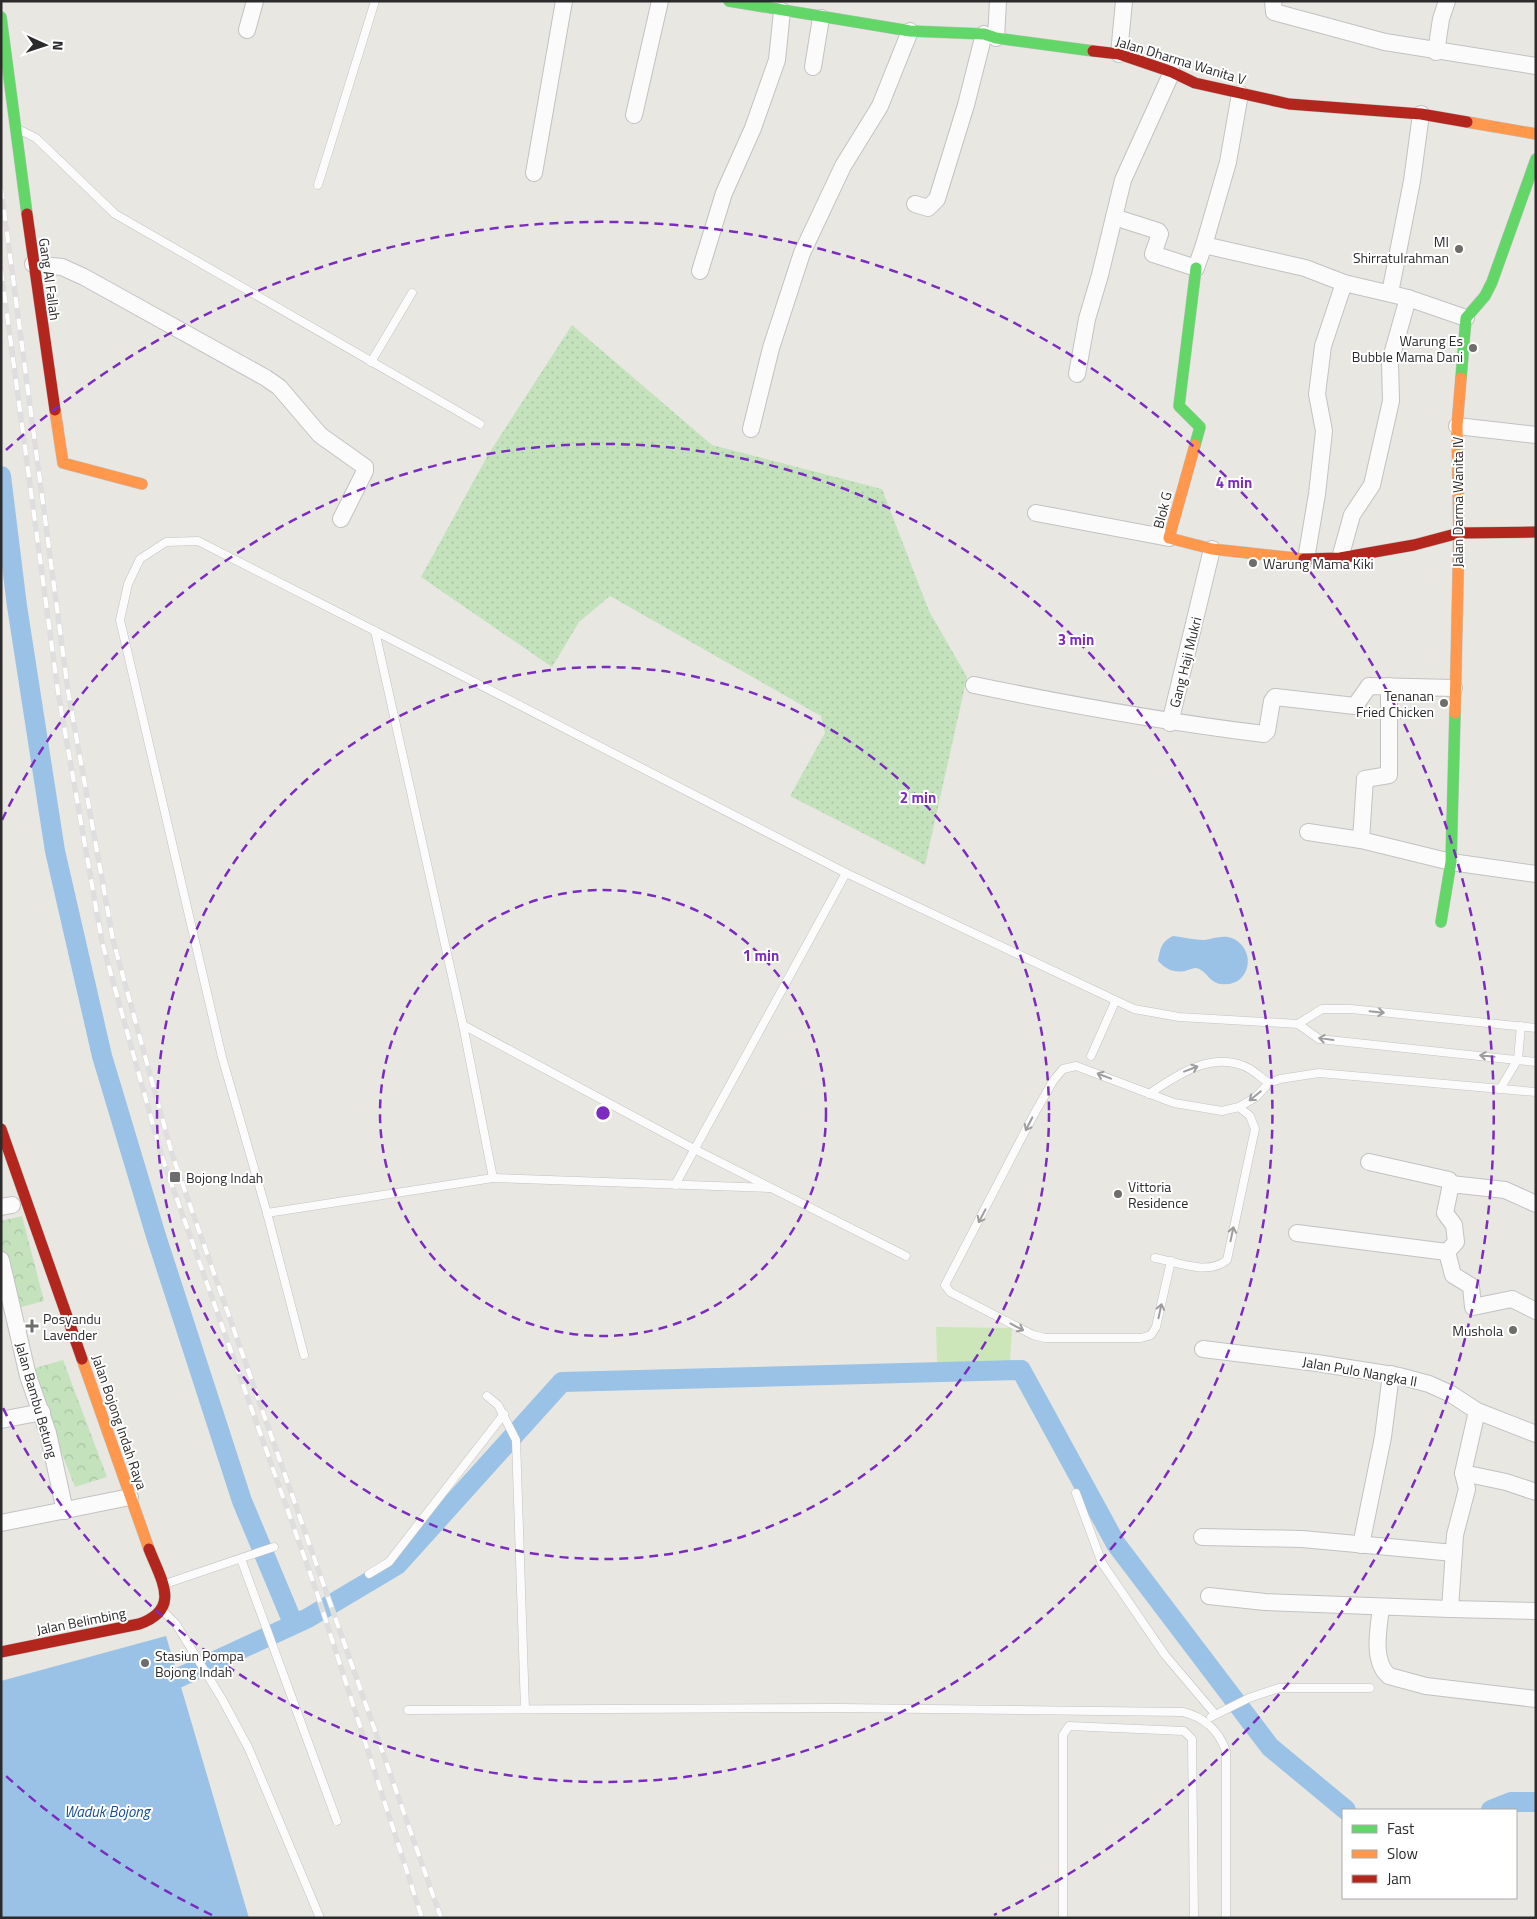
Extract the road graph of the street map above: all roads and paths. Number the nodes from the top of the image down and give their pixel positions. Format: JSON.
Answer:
{"nodes":[{"id":1,"x":255,"y":1,"type":"edge"},
{"id":2,"x":374,"y":1,"type":"edge"},
{"id":3,"x":564,"y":1,"type":"edge"},
{"id":4,"x":660,"y":1,"type":"edge"},
{"id":5,"x":729,"y":1,"type":"edge"},
{"id":6,"x":998,"y":1,"type":"edge"},
{"id":7,"x":1124,"y":1,"type":"edge"},
{"id":8,"x":1273,"y":1,"type":"edge"},
{"id":9,"x":1447,"y":1,"type":"edge"},
{"id":10,"x":782,"y":12,"type":"junction"},
{"id":11,"x":1,"y":17,"type":"edge"},
{"id":12,"x":821,"y":18,"type":"junction"},
{"id":13,"x":247,"y":30,"type":"dead end"},
{"id":14,"x":910,"y":32,"type":"junction"},
{"id":15,"x":990,"y":36,"type":"junction"},
{"id":16,"x":1436,"y":52,"type":"junction"},
{"id":17,"x":1119,"y":54,"type":"junction"},
{"id":18,"x":1536,"y":66,"type":"edge"},
{"id":19,"x":813,"y":67,"type":"dead end"},
{"id":20,"x":1172,"y":72,"type":"junction"},
{"id":21,"x":1240,"y":94,"type":"junction"},
{"id":22,"x":1422,"y":114,"type":"junction"},
{"id":23,"x":634,"y":115,"type":"dead end"},
{"id":24,"x":14,"y":128,"type":"junction"},
{"id":25,"x":1536,"y":134,"type":"edge"},
{"id":26,"x":1536,"y":159,"type":"edge"},
{"id":27,"x":534,"y":173,"type":"dead end"},
{"id":28,"x":318,"y":185,"type":"dead end"},
{"id":29,"x":915,"y":204,"type":"dead end"},
{"id":30,"x":1114,"y":217,"type":"junction"},
{"id":31,"x":1204,"y":245,"type":"junction"},
{"id":32,"x":33,"y":264,"type":"junction"},
{"id":33,"x":1196,"y":268,"type":"junction"},
{"id":34,"x":700,"y":272,"type":"dead end"},
{"id":35,"x":1344,"y":283,"type":"junction"},
{"id":36,"x":412,"y":293,"type":"dead end"},
{"id":37,"x":1390,"y":294,"type":"junction"},
{"id":38,"x":1408,"y":298,"type":"junction"},
{"id":39,"x":1466,"y":318,"type":"junction"},
{"id":40,"x":371,"y":362,"type":"junction"},
{"id":41,"x":1077,"y":374,"type":"dead end"},
{"id":42,"x":480,"y":424,"type":"dead end"},
{"id":43,"x":1457,"y":426,"type":"junction"},
{"id":44,"x":751,"y":429,"type":"dead end"},
{"id":45,"x":1536,"y":435,"type":"edge"},
{"id":46,"x":142,"y":484,"type":"dead end"},
{"id":47,"x":1036,"y":513,"type":"dead end"},
{"id":48,"x":341,"y":519,"type":"dead end"},
{"id":49,"x":1536,"y":532,"type":"edge"},
{"id":50,"x":1459,"y":533,"type":"junction"},
{"id":51,"x":1169,"y":538,"type":"junction"},
{"id":52,"x":1212,"y":549,"type":"junction"},
{"id":53,"x":1340,"y":558,"type":"junction"},
{"id":54,"x":1306,"y":559,"type":"junction"},
{"id":55,"x":375,"y":631,"type":"junction"},
{"id":56,"x":974,"y":686,"type":"dead end"},
{"id":57,"x":1389,"y":686,"type":"junction"},
{"id":58,"x":1454,"y":688,"type":"junction"},
{"id":59,"x":1170,"y":723,"type":"junction"},
{"id":60,"x":1308,"y":832,"type":"dead end"},
{"id":61,"x":1361,"y":840,"type":"junction"},
{"id":62,"x":1451,"y":862,"type":"junction"},
{"id":63,"x":846,"y":873,"type":"junction"},
{"id":64,"x":1536,"y":874,"type":"edge"},
{"id":65,"x":1441,"y":922,"type":"dead end"},
{"id":66,"x":1116,"y":1002,"type":"junction"},
{"id":67,"x":1298,"y":1024,"type":"junction"},
{"id":68,"x":463,"y":1025,"type":"junction"},
{"id":69,"x":1521,"y":1026,"type":"junction"},
{"id":70,"x":1536,"y":1028,"type":"edge"},
{"id":71,"x":1091,"y":1056,"type":"dead end"},
{"id":72,"x":1518,"y":1059,"type":"junction"},
{"id":73,"x":1536,"y":1062,"type":"edge"},
{"id":74,"x":1268,"y":1083,"type":"junction"},
{"id":75,"x":1500,"y":1089,"type":"junction"},
{"id":76,"x":1536,"y":1092,"type":"edge"},
{"id":77,"x":1149,"y":1094,"type":"junction"},
{"id":78,"x":1239,"y":1107,"type":"junction"},
{"id":79,"x":1,"y":1130,"type":"edge"},
{"id":80,"x":694,"y":1149,"type":"junction"},
{"id":81,"x":1369,"y":1162,"type":"dead end"},
{"id":82,"x":493,"y":1178,"type":"junction"},
{"id":83,"x":1451,"y":1184,"type":"junction"},
{"id":84,"x":675,"y":1185,"type":"junction"},
{"id":85,"x":770,"y":1188,"type":"junction"},
{"id":86,"x":1536,"y":1204,"type":"edge"},
{"id":87,"x":267,"y":1213,"type":"junction"},
{"id":88,"x":1297,"y":1233,"type":"dead end"},
{"id":89,"x":1447,"y":1252,"type":"junction"},
{"id":90,"x":906,"y":1256,"type":"dead end"},
{"id":91,"x":1155,"y":1258,"type":"dead end"},
{"id":92,"x":1,"y":1260,"type":"edge"},
{"id":93,"x":1171,"y":1261,"type":"junction"},
{"id":94,"x":1536,"y":1311,"type":"edge"},
{"id":95,"x":7,"y":1314,"type":"edge"},
{"id":96,"x":1203,"y":1349,"type":"dead end"},
{"id":97,"x":304,"y":1355,"type":"dead end"},
{"id":98,"x":1391,"y":1374,"type":"junction"},
{"id":99,"x":487,"y":1396,"type":"dead end"},
{"id":100,"x":1477,"y":1411,"type":"junction"},
{"id":101,"x":42,"y":1412,"type":"junction"},
{"id":102,"x":504,"y":1414,"type":"junction"},
{"id":103,"x":1,"y":1420,"type":"edge"},
{"id":104,"x":1536,"y":1434,"type":"edge"},
{"id":105,"x":1463,"y":1473,"type":"junction"},
{"id":106,"x":1536,"y":1492,"type":"edge"},
{"id":107,"x":1076,"y":1493,"type":"dead end"},
{"id":108,"x":130,"y":1497,"type":"junction"},
{"id":109,"x":65,"y":1511,"type":"junction"},
{"id":110,"x":1,"y":1523,"type":"edge"},
{"id":111,"x":1202,"y":1537,"type":"dead end"},
{"id":112,"x":1361,"y":1545,"type":"junction"},
{"id":113,"x":272,"y":1548,"type":"dead end"},
{"id":114,"x":1454,"y":1553,"type":"junction"},
{"id":115,"x":241,"y":1559,"type":"junction"},
{"id":116,"x":369,"y":1574,"type":"dead end"},
{"id":117,"x":163,"y":1585,"type":"junction"},
{"id":118,"x":1209,"y":1596,"type":"dead end"},
{"id":119,"x":1381,"y":1607,"type":"junction"},
{"id":120,"x":1450,"y":1610,"type":"junction"},
{"id":121,"x":163,"y":1611,"type":"junction"},
{"id":122,"x":1536,"y":1611,"type":"edge"},
{"id":123,"x":1,"y":1652,"type":"edge"},
{"id":124,"x":1370,"y":1688,"type":"dead end"},
{"id":125,"x":1536,"y":1699,"type":"edge"},
{"id":126,"x":525,"y":1709,"type":"junction"},
{"id":127,"x":408,"y":1710,"type":"dead end"},
{"id":128,"x":1215,"y":1714,"type":"junction"},
{"id":129,"x":1205,"y":1721,"type":"junction"},
{"id":130,"x":337,"y":1821,"type":"dead end"},
{"id":131,"x":320,"y":1918,"type":"edge"},
{"id":132,"x":1063,"y":1918,"type":"edge"},
{"id":133,"x":1194,"y":1918,"type":"edge"},
{"id":134,"x":1226,"y":1918,"type":"edge"}],
"edges":[{"from":1,"to":13,"type":"street"},
{"from":2,"to":28,"type":"lane"},
{"from":3,"to":27,"type":"street"},
{"from":4,"to":23,"type":"street"},
{"from":5,"to":10,"type":"street","name":"Jalan Dharma Wanita V"},
{"from":6,"to":15,"type":"street"},
{"from":7,"to":17,"type":"street"},
{"from":8,"to":16,"type":"street"},
{"from":9,"to":16,"type":"street"},
{"from":10,"to":12,"type":"street","name":"Jalan Dharma Wanita V"},
{"from":10,"to":34,"type":"street"},
{"from":11,"to":24,"type":"street","name":"Gang Al Fallah"},
{"from":12,"to":14,"type":"street","name":"Jalan Dharma Wanita V"},
{"from":12,"to":19,"type":"street"},
{"from":14,"to":15,"type":"street","name":"Jalan Dharma Wanita V"},
{"from":14,"to":44,"type":"street"},
{"from":15,"to":17,"type":"street","name":"Jalan Dharma Wanita V"},
{"from":15,"to":29,"type":"street"},
{"from":16,"to":18,"type":"street"},
{"from":17,"to":20,"type":"street","name":"Jalan Dharma Wanita V"},
{"from":20,"to":21,"type":"street","name":"Jalan Dharma Wanita V"},
{"from":20,"to":30,"type":"street"},
{"from":21,"to":22,"type":"street","name":"Jalan Dharma Wanita V"},
{"from":21,"to":31,"type":"street"},
{"from":22,"to":25,"type":"street","name":"Jalan Dharma Wanita V"},
{"from":22,"to":37,"type":"street"},
{"from":24,"to":32,"type":"street","name":"Gang Al Fallah"},
{"from":24,"to":40,"type":"lane"},
{"from":26,"to":39,"type":"street"},
{"from":30,"to":33,"type":"street"},
{"from":30,"to":41,"type":"street"},
{"from":31,"to":33,"type":"street"},
{"from":31,"to":35,"type":"street"},
{"from":32,"to":46,"type":"street","name":"Gang Al Fallah"},
{"from":32,"to":48,"type":"street"},
{"from":33,"to":51,"type":"street","name":"Blok G"},
{"from":35,"to":37,"type":"street"},
{"from":35,"to":54,"type":"street"},
{"from":36,"to":40,"type":"lane"},
{"from":37,"to":38,"type":"street"},
{"from":38,"to":39,"type":"street"},
{"from":38,"to":53,"type":"street"},
{"from":39,"to":43,"type":"street","name":"Jalan Darma Wanita IV"},
{"from":40,"to":42,"type":"lane"},
{"from":43,"to":45,"type":"street"},
{"from":43,"to":50,"type":"street","name":"Jalan Darma Wanita IV"},
{"from":47,"to":51,"type":"street"},
{"from":49,"to":50,"type":"street","name":"Blok G"},
{"from":50,"to":53,"type":"street","name":"Blok G"},
{"from":50,"to":58,"type":"street","name":"Jalan Darma Wanita IV"},
{"from":51,"to":52,"type":"street","name":"Blok G"},
{"from":52,"to":54,"type":"street","name":"Blok G"},
{"from":52,"to":59,"type":"street","name":"Gang Haji Mukri"},
{"from":53,"to":54,"type":"street","name":"Blok G"},
{"from":55,"to":63,"type":"lane"},
{"from":55,"to":68,"type":"lane"},
{"from":55,"to":87,"type":"lane"},
{"from":56,"to":59,"type":"street"},
{"from":57,"to":58,"type":"street","name":"Gang Haji Mukri"},
{"from":57,"to":59,"type":"street","name":"Gang Haji Mukri"},
{"from":57,"to":61,"type":"street"},
{"from":58,"to":62,"type":"street","name":"Jalan Darma Wanita IV"},
{"from":60,"to":61,"type":"street"},
{"from":61,"to":62,"type":"street"},
{"from":62,"to":64,"type":"street"},
{"from":62,"to":65,"type":"street","name":"Jalan Darma Wanita IV"},
{"from":63,"to":66,"type":"lane"},
{"from":63,"to":80,"type":"lane"},
{"from":66,"to":67,"type":"lane"},
{"from":66,"to":71,"type":"lane"},
{"from":67,"to":69,"type":"lane","one_way":true},
{"from":72,"to":67,"type":"lane","one_way":true},
{"from":68,"to":80,"type":"lane"},
{"from":68,"to":82,"type":"lane"},
{"from":69,"to":70,"type":"lane"},
{"from":69,"to":72,"type":"lane"},
{"from":72,"to":73,"type":"lane"},
{"from":72,"to":75,"type":"lane"},
{"from":74,"to":75,"type":"lane"},
{"from":77,"to":74,"type":"lane","one_way":true},
{"from":74,"to":78,"type":"lane","one_way":true},
{"from":75,"to":76,"type":"lane"},
{"from":77,"to":78,"type":"lane"},
{"from":77,"to":93,"type":"lane","one_way":true},
{"from":93,"to":78,"type":"lane","one_way":true},
{"from":79,"to":108,"type":"street","name":"Jalan Bojong Indah Raya"},
{"from":80,"to":84,"type":"lane"},
{"from":80,"to":85,"type":"lane"},
{"from":81,"to":83,"type":"street"},
{"from":82,"to":84,"type":"lane"},
{"from":82,"to":87,"type":"lane"},
{"from":83,"to":86,"type":"street"},
{"from":83,"to":89,"type":"street"},
{"from":84,"to":85,"type":"lane"},
{"from":85,"to":90,"type":"lane"},
{"from":87,"to":97,"type":"lane"},
{"from":88,"to":89,"type":"street"},
{"from":89,"to":94,"type":"street"},
{"from":91,"to":93,"type":"lane"},
{"from":92,"to":95,"type":"street","name":"Jalan Bambu Betung"},
{"from":95,"to":101,"type":"street","name":"Jalan Bambu Betung"},
{"from":96,"to":98,"type":"street","name":"Jalan Pulo Nangka II"},
{"from":98,"to":100,"type":"street","name":"Jalan Pulo Nangka II"},
{"from":98,"to":112,"type":"street"},
{"from":99,"to":102,"type":"lane"},
{"from":100,"to":104,"type":"street","name":"Jalan Pulo Nangka II"},
{"from":100,"to":105,"type":"street"},
{"from":101,"to":103,"type":"street"},
{"from":101,"to":109,"type":"street","name":"Jalan Bambu Betung"},
{"from":102,"to":116,"type":"lane"},
{"from":102,"to":126,"type":"lane"},
{"from":105,"to":106,"type":"street"},
{"from":105,"to":114,"type":"street"},
{"from":107,"to":128,"type":"lane"},
{"from":108,"to":109,"type":"street"},
{"from":108,"to":117,"type":"street","name":"Jalan Bojong Indah Raya"},
{"from":109,"to":110,"type":"street"},
{"from":111,"to":112,"type":"street"},
{"from":112,"to":114,"type":"street"},
{"from":113,"to":115,"type":"lane"},
{"from":114,"to":120,"type":"street"},
{"from":115,"to":117,"type":"lane"},
{"from":115,"to":130,"type":"lane"},
{"from":117,"to":121,"type":"street","name":"Jalan Bojong Indah Raya"},
{"from":118,"to":119,"type":"street"},
{"from":119,"to":120,"type":"street"},
{"from":119,"to":125,"type":"street"},
{"from":120,"to":122,"type":"street"},
{"from":121,"to":123,"type":"street","name":"Jalan Belimbing"},
{"from":121,"to":131,"type":"lane"},
{"from":124,"to":128,"type":"lane"},
{"from":126,"to":127,"type":"lane"},
{"from":126,"to":129,"type":"lane"},
{"from":128,"to":129,"type":"lane"},
{"from":129,"to":134,"type":"lane"},
{"from":132,"to":133,"type":"lane"}]}
